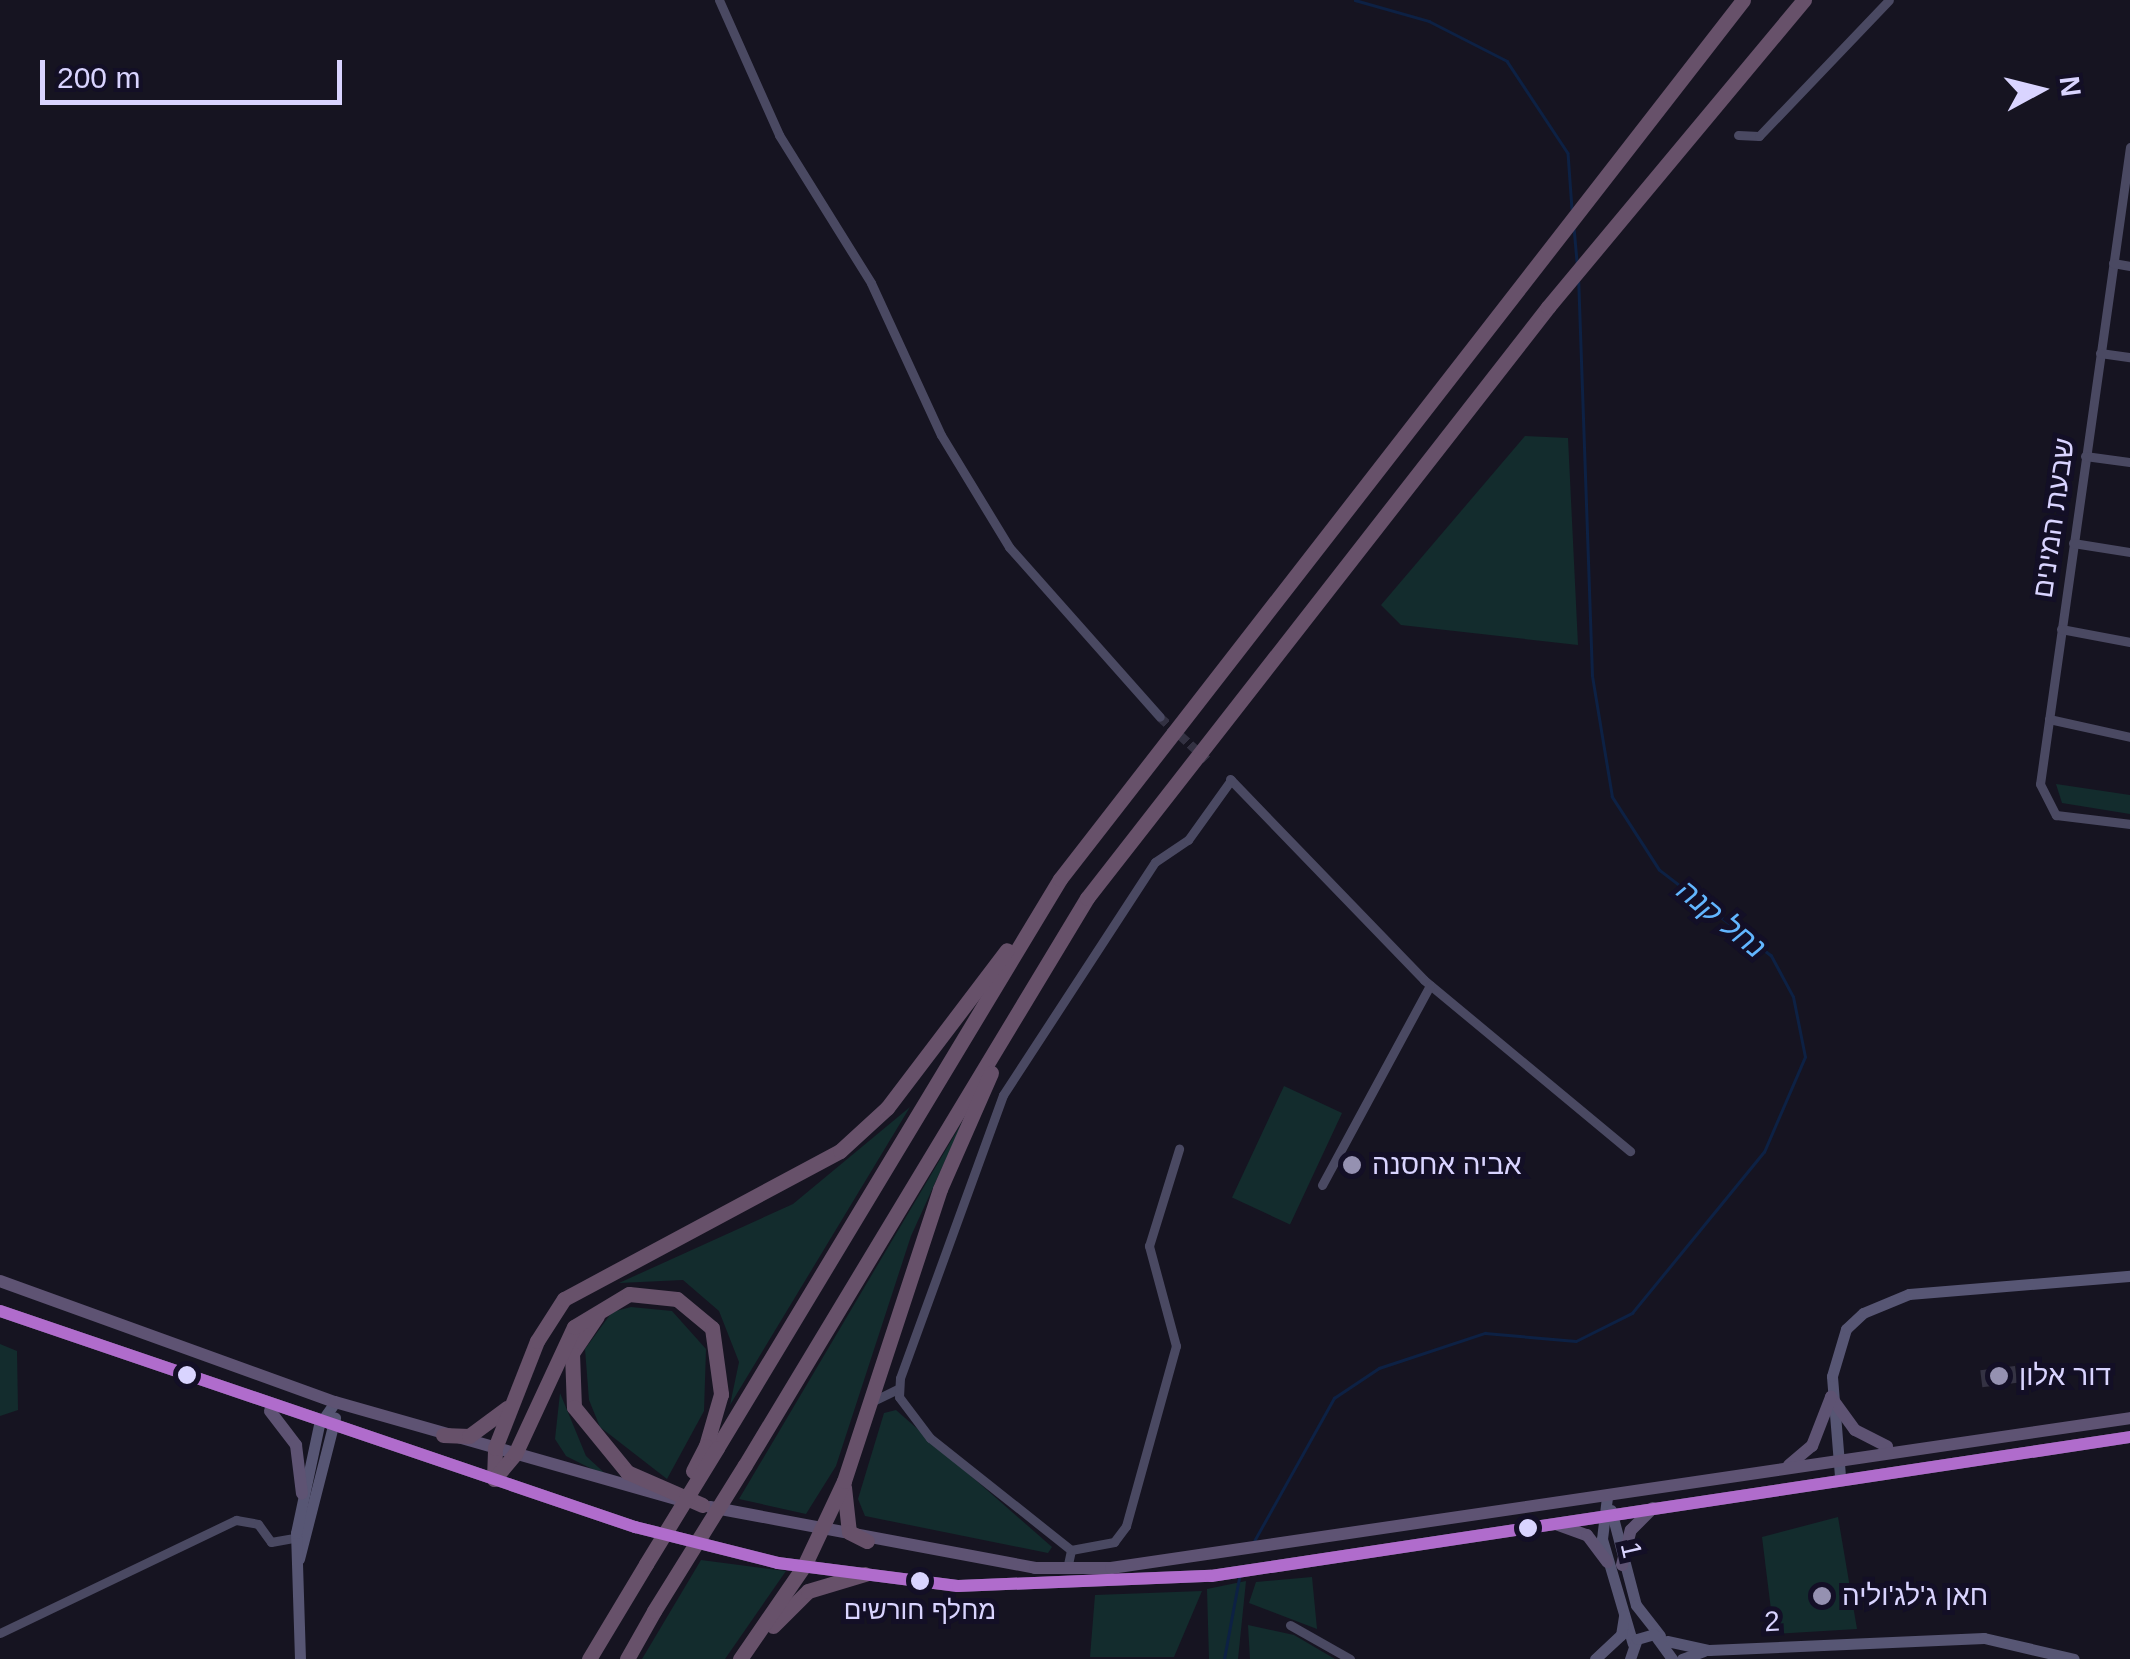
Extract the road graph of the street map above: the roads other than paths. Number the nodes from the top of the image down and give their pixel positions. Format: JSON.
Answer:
{"nodes":[{"id":1,"x":719,"y":0,"type":"edge"},
{"id":2,"x":1744,"y":0,"type":"edge"},
{"id":3,"x":1804,"y":0,"type":"edge"},
{"id":4,"x":1888,"y":0,"type":"edge"},
{"id":5,"x":1738,"y":135,"type":"dead end"},
{"id":6,"x":2130,"y":147,"type":"edge"},
{"id":7,"x":2128,"y":179,"type":"edge"},
{"id":8,"x":2113,"y":264,"type":"junction"},
{"id":9,"x":2130,"y":266,"type":"edge"},
{"id":10,"x":2100,"y":353,"type":"junction"},
{"id":11,"x":2130,"y":357,"type":"edge"},
{"id":12,"x":2085,"y":456,"type":"junction"},
{"id":13,"x":2130,"y":462,"type":"edge"},
{"id":14,"x":2073,"y":543,"type":"junction"},
{"id":15,"x":2130,"y":552,"type":"edge"},
{"id":16,"x":2060,"y":629,"type":"junction"},
{"id":17,"x":2130,"y":642,"type":"edge"},
{"id":18,"x":1160,"y":716,"type":"tunnel mouth"},
{"id":19,"x":2049,"y":719,"type":"junction"},
{"id":20,"x":2130,"y":737,"type":"edge"},
{"id":21,"x":2130,"y":824,"type":"edge"},
{"id":22,"x":1060,"y":879,"type":"junction"},
{"id":23,"x":1086,"y":898,"type":"junction"},
{"id":24,"x":1430,"y":985,"type":"junction"},
{"id":25,"x":1178,"y":1149,"type":"dead end"},
{"id":26,"x":1630,"y":1150,"type":"dead end"},
{"id":27,"x":1322,"y":1184,"type":"dead end"},
{"id":28,"x":2130,"y":1276,"type":"edge"},
{"id":29,"x":0,"y":1282,"type":"edge"},
{"id":30,"x":630,"y":1294,"type":"junction"},
{"id":31,"x":0,"y":1311,"type":"edge"},
{"id":32,"x":898,"y":1390,"type":"junction"},
{"id":33,"x":516,"y":1398,"type":"junction"},
{"id":34,"x":1831,"y":1398,"type":"junction"},
{"id":35,"x":335,"y":1402,"type":"junction"},
{"id":36,"x":871,"y":1402,"type":"junction"},
{"id":37,"x":264,"y":1406,"type":"junction"},
{"id":38,"x":2130,"y":1418,"type":"edge"},
{"id":39,"x":319,"y":1426,"type":"junction"},
{"id":40,"x":335,"y":1430,"type":"junction"},
{"id":41,"x":443,"y":1435,"type":"junction"},
{"id":42,"x":2130,"y":1437,"type":"edge"},
{"id":43,"x":1902,"y":1446,"type":"junction"},
{"id":44,"x":712,"y":1447,"type":"junction"},
{"id":45,"x":495,"y":1448,"type":"junction"},
{"id":46,"x":515,"y":1454,"type":"junction"},
{"id":47,"x":1837,"y":1457,"type":"junction"},
{"id":48,"x":1788,"y":1465,"type":"junction"},
{"id":49,"x":1840,"y":1476,"type":"junction"},
{"id":50,"x":494,"y":1479,"type":"junction"},
{"id":51,"x":844,"y":1481,"type":"junction"},
{"id":52,"x":302,"y":1494,"type":"junction"},
{"id":53,"x":1607,"y":1496,"type":"junction"},
{"id":54,"x":702,"y":1505,"type":"junction"},
{"id":55,"x":1660,"y":1505,"type":"junction"},
{"id":56,"x":1606,"y":1514,"type":"junction"},
{"id":57,"x":1549,"y":1522,"type":"junction"},
{"id":58,"x":822,"y":1532,"type":"junction"},
{"id":59,"x":301,"y":1537,"type":"junction"},
{"id":60,"x":867,"y":1541,"type":"junction"},
{"id":61,"x":1071,"y":1550,"type":"junction"},
{"id":62,"x":1614,"y":1563,"type":"junction"},
{"id":63,"x":804,"y":1566,"type":"junction"},
{"id":64,"x":1067,"y":1570,"type":"junction"},
{"id":65,"x":865,"y":1574,"type":"junction"},
{"id":66,"x":1624,"y":1610,"type":"junction"},
{"id":67,"x":1290,"y":1625,"type":"dead end"},
{"id":68,"x":0,"y":1633,"type":"edge"},
{"id":69,"x":1663,"y":1638,"type":"junction"},
{"id":70,"x":1632,"y":1650,"type":"edge"},
{"id":71,"x":1708,"y":1650,"type":"junction"},
{"id":72,"x":300,"y":1659,"type":"edge"},
{"id":73,"x":589,"y":1659,"type":"edge"},
{"id":74,"x":627,"y":1659,"type":"edge"},
{"id":75,"x":742,"y":1659,"type":"edge"},
{"id":76,"x":1350,"y":1659,"type":"edge"},
{"id":77,"x":1596,"y":1659,"type":"edge"},
{"id":78,"x":1672,"y":1659,"type":"edge"},
{"id":79,"x":1682,"y":1659,"type":"edge"},
{"id":80,"x":2074,"y":1659,"type":"edge"}],
"edges":[{"from":1,"to":18,"type":"street"},
{"from":2,"to":22,"type":"highway"},
{"from":3,"to":23,"type":"highway"},
{"from":4,"to":5,"type":"street"},
{"from":6,"to":7,"type":"street","name":"שבעת המינים"},
{"from":7,"to":8,"type":"street","name":"שבעת המינים"},
{"from":8,"to":9,"type":"street"},
{"from":8,"to":10,"type":"street","name":"שבעת המינים"},
{"from":10,"to":11,"type":"street"},
{"from":10,"to":12,"type":"street","name":"שבעת המינים"},
{"from":12,"to":13,"type":"street"},
{"from":12,"to":14,"type":"street","name":"שבעת המינים"},
{"from":14,"to":15,"type":"street"},
{"from":14,"to":16,"type":"street","name":"שבעת המינים"},
{"from":16,"to":17,"type":"street"},
{"from":16,"to":19,"type":"street","name":"שבעת המינים"},
{"from":19,"to":20,"type":"street"},
{"from":19,"to":21,"type":"street","name":"שבעת המינים"},
{"from":22,"to":33,"type":"highway"},
{"from":22,"to":44,"type":"highway"},
{"from":23,"to":36,"type":"highway"},
{"from":23,"to":74,"type":"highway","bridge":true},
{"from":24,"to":26,"type":"street"},
{"from":24,"to":27,"type":"street"},
{"from":24,"to":32,"type":"street"},
{"from":25,"to":61,"type":"street"},
{"from":28,"to":34,"type":"street"},
{"from":29,"to":35,"type":"main road"},
{"from":30,"to":44,"type":"highway"},
{"from":30,"to":46,"type":"highway"},
{"from":30,"to":54,"type":"highway"},
{"from":31,"to":37,"type":"main road"},
{"from":32,"to":36,"type":"street"},
{"from":32,"to":61,"type":"street"},
{"from":33,"to":41,"type":"highway"},
{"from":33,"to":45,"type":"highway"},
{"from":34,"to":43,"type":"main road"},
{"from":34,"to":47,"type":"street"},
{"from":34,"to":48,"type":"main road"},
{"from":35,"to":39,"type":"street"},
{"from":35,"to":40,"type":"street"},
{"from":35,"to":41,"type":"main road"},
{"from":36,"to":51,"type":"highway"},
{"from":37,"to":39,"type":"main road"},
{"from":37,"to":52,"type":"main road"},
{"from":38,"to":43,"type":"main road"},
{"from":39,"to":40,"type":"main road"},
{"from":39,"to":52,"type":"street"},
{"from":40,"to":50,"type":"main road"},
{"from":40,"to":59,"type":"street"},
{"from":41,"to":45,"type":"main road"},
{"from":42,"to":49,"type":"main road"},
{"from":43,"to":47,"type":"main road"},
{"from":44,"to":73,"type":"highway","bridge":true},
{"from":45,"to":46,"type":"main road"},
{"from":45,"to":50,"type":"highway"},
{"from":46,"to":50,"type":"highway"},
{"from":46,"to":54,"type":"main road"},
{"from":47,"to":48,"type":"main road"},
{"from":47,"to":49,"type":"street"},
{"from":48,"to":53,"type":"main road"},
{"from":49,"to":55,"type":"main road"},
{"from":50,"to":63,"type":"main road"},
{"from":51,"to":58,"type":"highway"},
{"from":51,"to":60,"type":"highway"},
{"from":52,"to":59,"type":"street"},
{"from":53,"to":56,"type":"street","name":"1"},
{"from":53,"to":64,"type":"main road"},
{"from":54,"to":58,"type":"main road"},
{"from":55,"to":56,"type":"main road"},
{"from":55,"to":62,"type":"main road"},
{"from":56,"to":57,"type":"main road"},
{"from":56,"to":62,"type":"street","name":"1"},
{"from":57,"to":62,"type":"main road"},
{"from":57,"to":65,"type":"main road"},
{"from":58,"to":60,"type":"main road"},
{"from":58,"to":63,"type":"highway"},
{"from":59,"to":68,"type":"street"},
{"from":59,"to":72,"type":"street"},
{"from":60,"to":64,"type":"main road"},
{"from":61,"to":64,"type":"street"},
{"from":62,"to":66,"type":"street","name":"1"},
{"from":62,"to":69,"type":"street","name":"1"},
{"from":63,"to":65,"type":"main road"},
{"from":63,"to":75,"type":"highway"},
{"from":65,"to":75,"type":"highway"},
{"from":66,"to":70,"type":"street","name":"1"},
{"from":66,"to":77,"type":"street"},
{"from":67,"to":76,"type":"street"},
{"from":69,"to":70,"type":"street"},
{"from":69,"to":71,"type":"street","name":"2"},
{"from":69,"to":78,"type":"street","name":"1"},
{"from":70,"to":77,"type":"street"},
{"from":71,"to":79,"type":"street","name":"2"},
{"from":71,"to":80,"type":"street","name":"2"}]}
